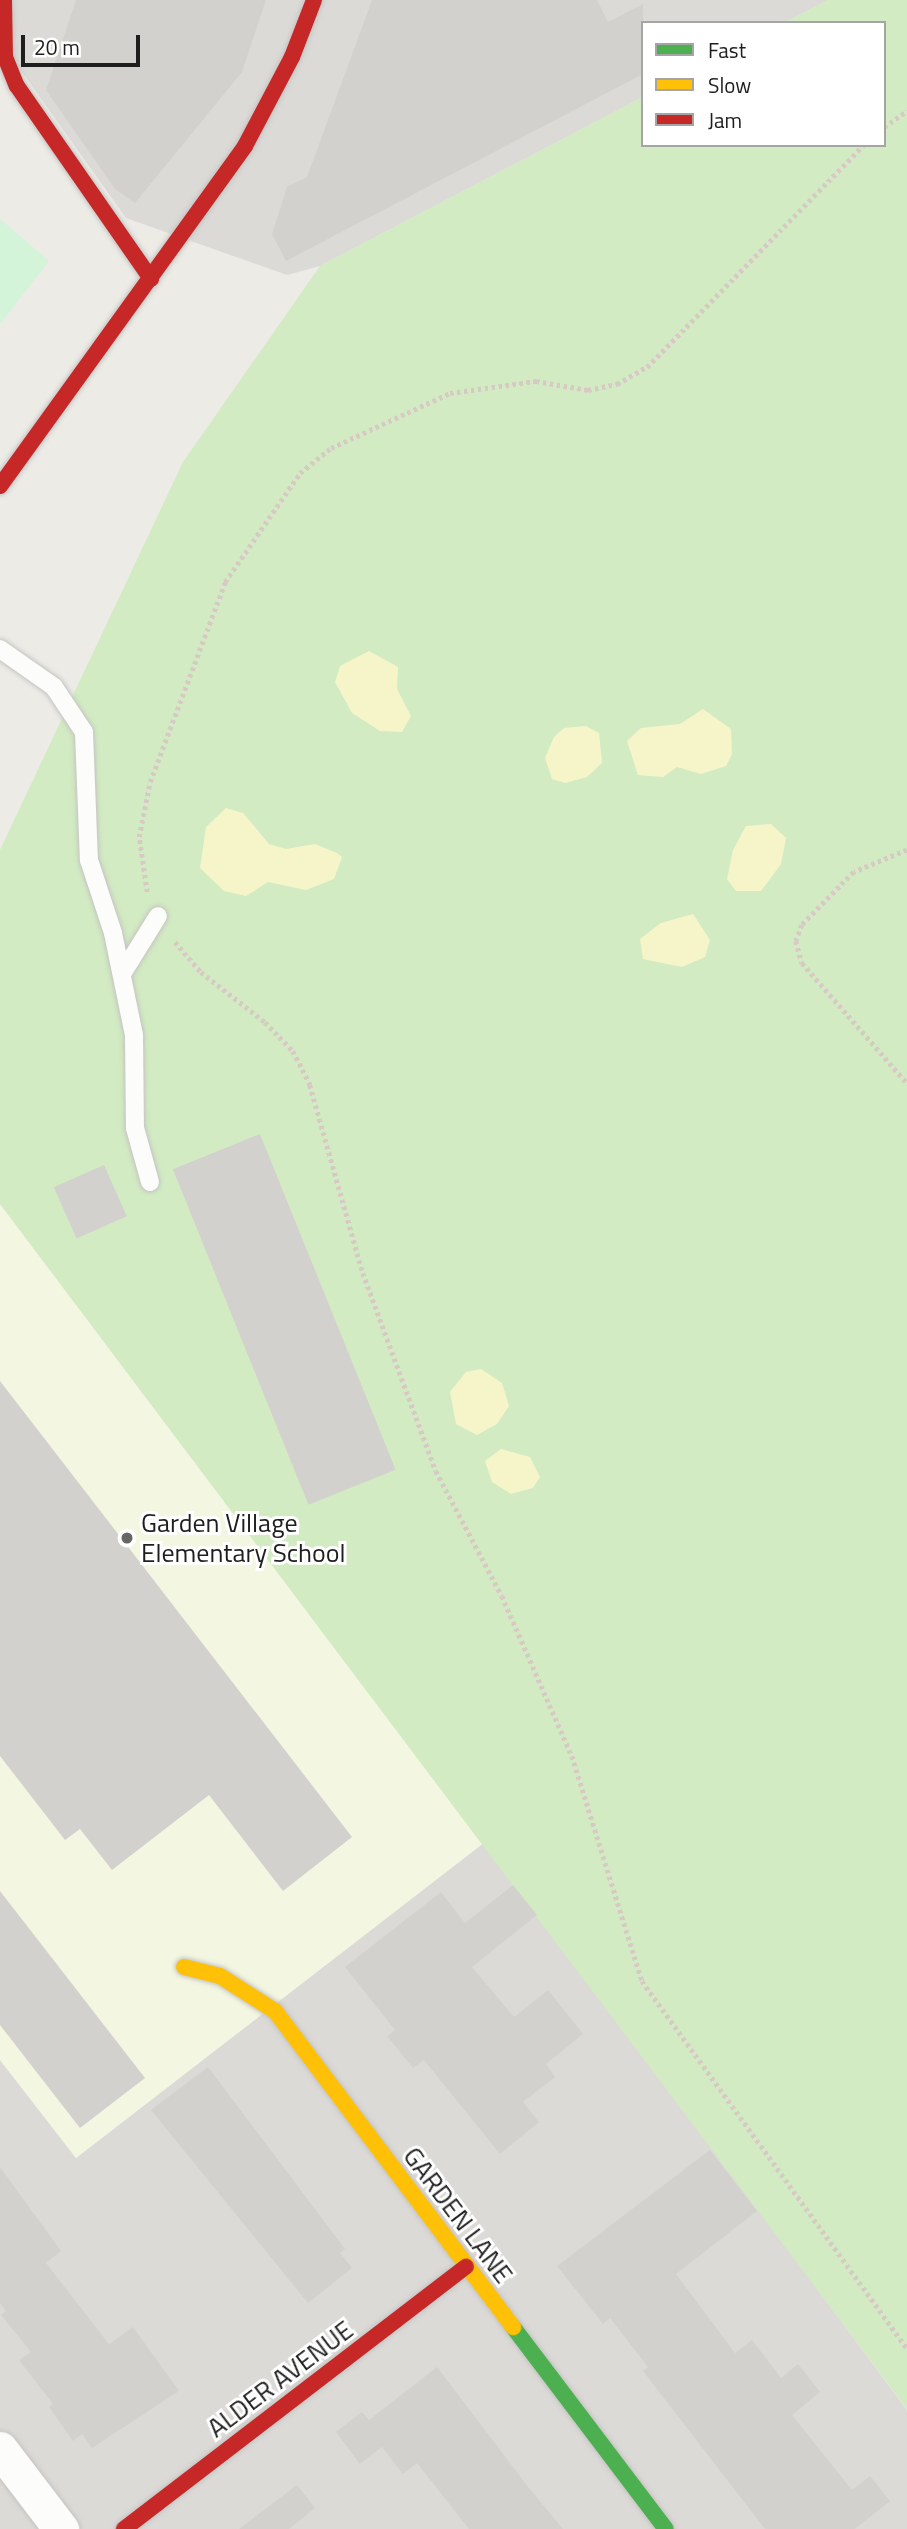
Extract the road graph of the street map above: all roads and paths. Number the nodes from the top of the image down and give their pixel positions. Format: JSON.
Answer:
{"nodes":[{"id":1,"x":4,"y":0,"type":"edge"},
{"id":2,"x":314,"y":0,"type":"edge"},
{"id":3,"x":907,"y":111,"type":"edge"},
{"id":4,"x":886,"y":126,"type":"edge"},
{"id":5,"x":862,"y":147,"type":"edge"},
{"id":6,"x":151,"y":279,"type":"junction"},
{"id":7,"x":0,"y":486,"type":"edge"},
{"id":8,"x":0,"y":649,"type":"edge"},
{"id":9,"x":907,"y":850,"type":"edge"},
{"id":10,"x":158,"y":916,"type":"junction"},
{"id":11,"x":122,"y":974,"type":"junction"},
{"id":12,"x":907,"y":1083,"type":"edge"},
{"id":13,"x":150,"y":1182,"type":"dead end"},
{"id":14,"x":184,"y":1967,"type":"dead end"},
{"id":15,"x":466,"y":2267,"type":"junction"},
{"id":16,"x":907,"y":2348,"type":"edge"},
{"id":17,"x":0,"y":2449,"type":"edge"},
{"id":18,"x":61,"y":2529,"type":"edge"},
{"id":19,"x":124,"y":2529,"type":"edge"},
{"id":20,"x":666,"y":2529,"type":"edge"}],
"edges":[{"from":1,"to":6,"type":"street"},
{"from":2,"to":6,"type":"street"},
{"from":3,"to":4,"type":"path"},
{"from":5,"to":10,"type":"path"},
{"from":6,"to":7,"type":"street"},
{"from":8,"to":11,"type":"lane"},
{"from":9,"to":12,"type":"path"},
{"from":10,"to":11,"type":"lane"},
{"from":10,"to":16,"type":"path"},
{"from":11,"to":13,"type":"lane"},
{"from":14,"to":15,"type":"street","name":"GARDEN LANE"},
{"from":15,"to":19,"type":"street","name":"ALDER AVENUE"},
{"from":15,"to":20,"type":"street","name":"GARDEN LANE"},
{"from":17,"to":18,"type":"street"}]}
